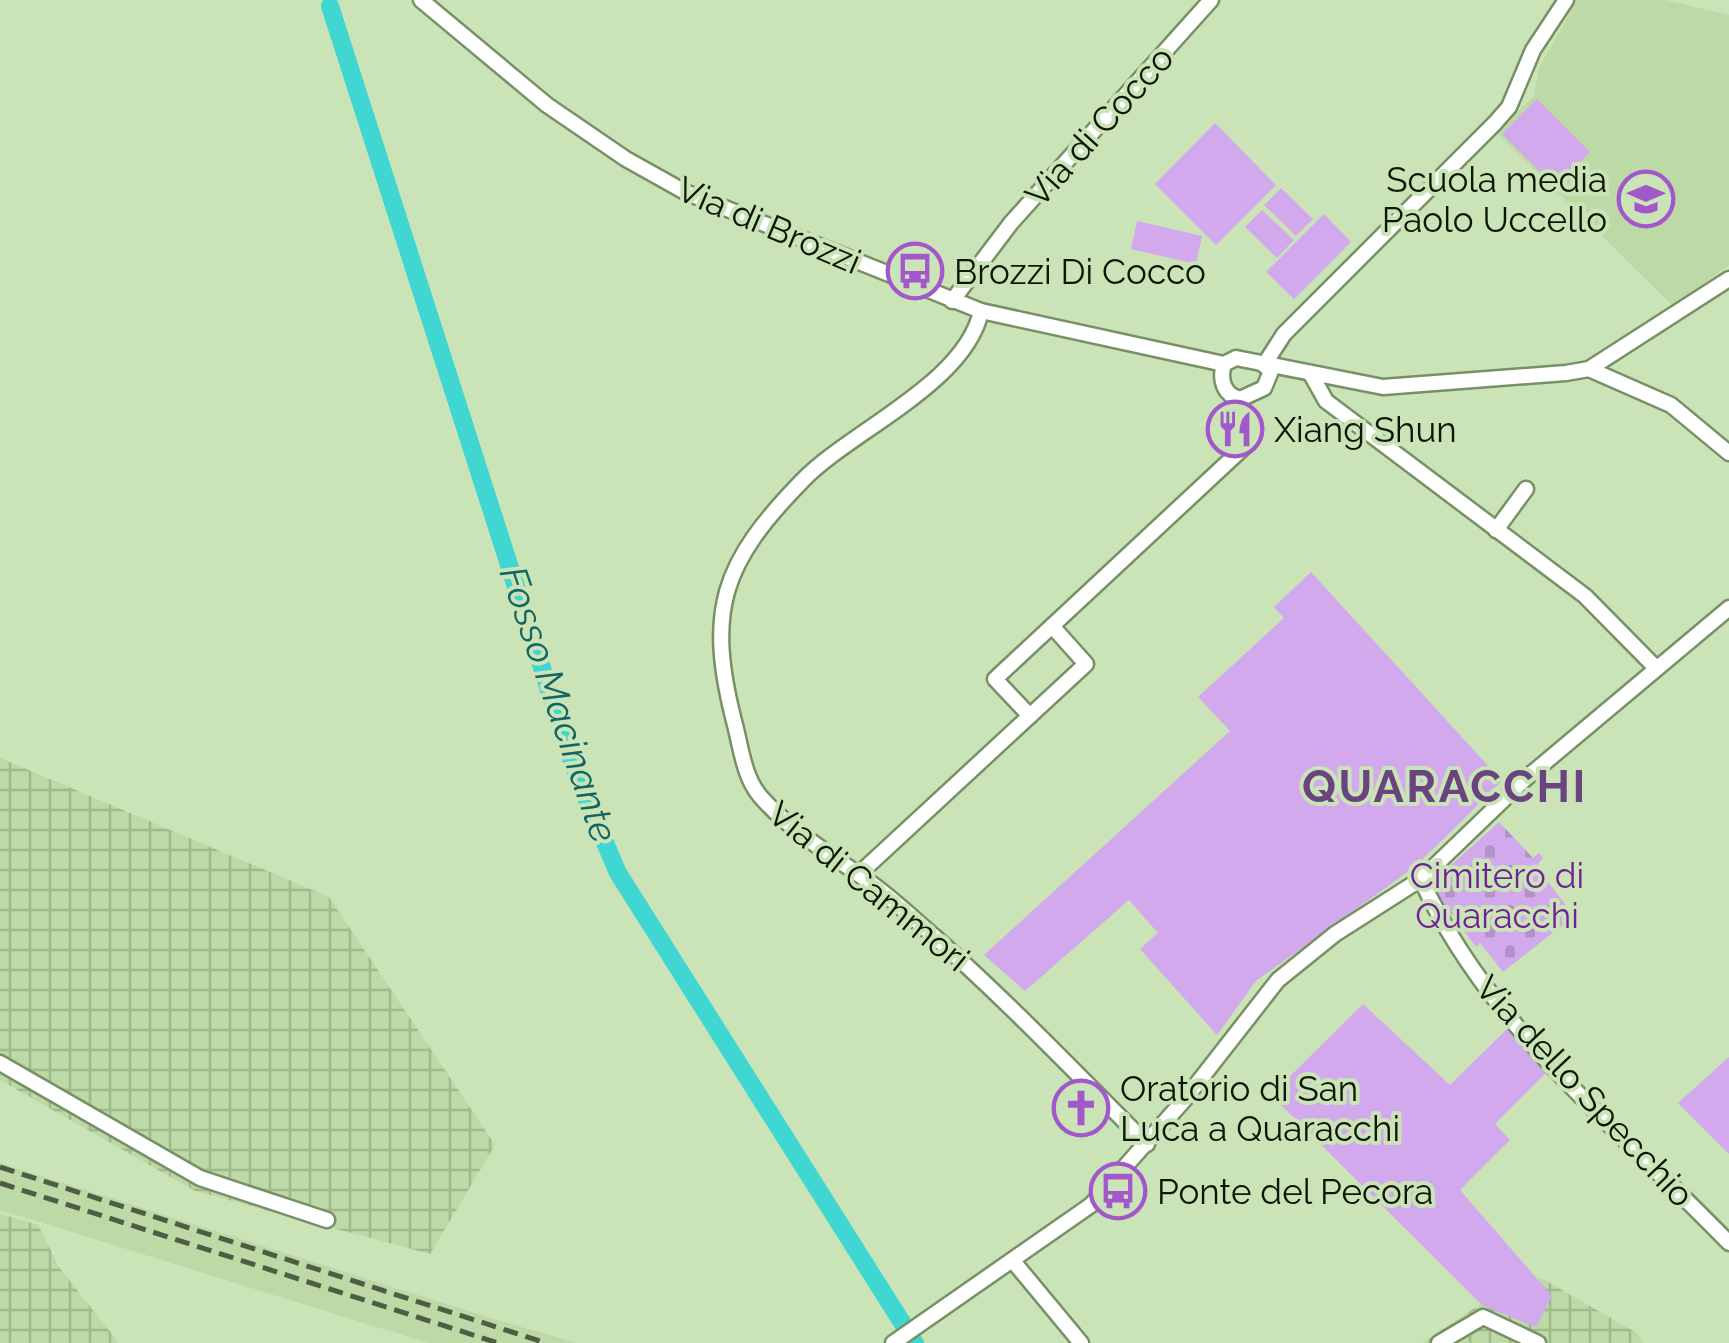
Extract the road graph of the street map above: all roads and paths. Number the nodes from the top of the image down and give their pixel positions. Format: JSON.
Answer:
{"nodes":[{"id":1,"x":421,"y":0,"type":"edge"},
{"id":2,"x":1212,"y":0,"type":"edge"},
{"id":3,"x":1566,"y":0,"type":"edge"},
{"id":4,"x":1729,"y":280,"type":"edge"},
{"id":5,"x":952,"y":301,"type":"junction"},
{"id":6,"x":981,"y":311,"type":"junction"},
{"id":7,"x":1224,"y":364,"type":"junction"},
{"id":8,"x":1264,"y":365,"type":"junction"},
{"id":9,"x":1589,"y":369,"type":"junction"},
{"id":10,"x":1312,"y":376,"type":"junction"},
{"id":11,"x":1240,"y":398,"type":"junction"},
{"id":12,"x":1729,"y":453,"type":"edge"},
{"id":13,"x":1526,"y":488,"type":"dead end"},
{"id":14,"x":1496,"y":530,"type":"junction"},
{"id":15,"x":1729,"y":608,"type":"edge"},
{"id":16,"x":1052,"y":626,"type":"junction"},
{"id":17,"x":1656,"y":668,"type":"junction"},
{"id":18,"x":1030,"y":716,"type":"junction"},
{"id":19,"x":859,"y":874,"type":"junction"},
{"id":20,"x":1421,"y":879,"type":"junction"},
{"id":21,"x":0,"y":1063,"type":"edge"},
{"id":22,"x":1147,"y":1144,"type":"junction"},
{"id":23,"x":327,"y":1220,"type":"dead end"},
{"id":24,"x":1729,"y":1243,"type":"edge"},
{"id":25,"x":1013,"y":1261,"type":"junction"},
{"id":26,"x":893,"y":1343,"type":"edge"},
{"id":27,"x":1081,"y":1343,"type":"edge"},
{"id":28,"x":1439,"y":1343,"type":"edge"},
{"id":29,"x":1538,"y":1343,"type":"edge"}],
"edges":[{"from":1,"to":5,"type":"street","name":"Via di Brozzi"},
{"from":2,"to":5,"type":"street","name":"Via di Cocco"},
{"from":3,"to":8,"type":"street"},
{"from":4,"to":9,"type":"street","name":"Via di Brozzi"},
{"from":5,"to":6,"type":"street","name":"Via di Brozzi"},
{"from":6,"to":7,"type":"street","name":"Via di Brozzi"},
{"from":6,"to":19,"type":"street","name":"Via di Cammori"},
{"from":7,"to":8,"type":"street","name":"Via di Brozzi"},
{"from":7,"to":11,"type":"street"},
{"from":8,"to":10,"type":"street","name":"Via di Brozzi"},
{"from":8,"to":11,"type":"street"},
{"from":9,"to":10,"type":"street","name":"Via di Brozzi"},
{"from":9,"to":12,"type":"street"},
{"from":10,"to":14,"type":"street"},
{"from":11,"to":16,"type":"street"},
{"from":13,"to":14,"type":"street"},
{"from":14,"to":17,"type":"street"},
{"from":15,"to":17,"type":"street"},
{"from":16,"to":18,"type":"street"},
{"from":16,"to":18,"type":"street"},
{"from":17,"to":20,"type":"street"},
{"from":18,"to":19,"type":"street"},
{"from":19,"to":22,"type":"street","name":"Via di Cammori"},
{"from":20,"to":22,"type":"street"},
{"from":20,"to":24,"type":"street","name":"Via dello Specchio"},
{"from":21,"to":23,"type":"street"},
{"from":22,"to":25,"type":"street"},
{"from":25,"to":26,"type":"street"},
{"from":25,"to":27,"type":"street"},
{"from":28,"to":29,"type":"street"}]}
